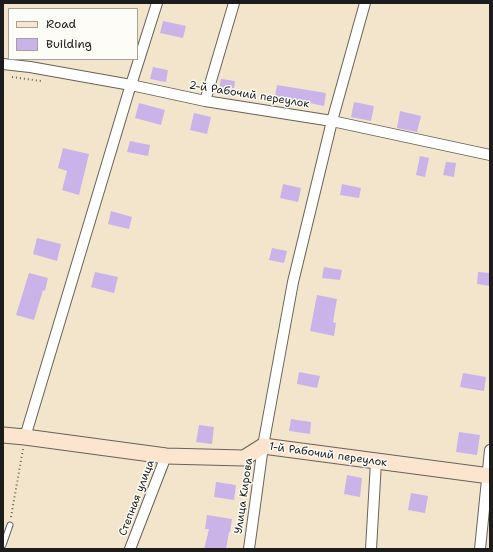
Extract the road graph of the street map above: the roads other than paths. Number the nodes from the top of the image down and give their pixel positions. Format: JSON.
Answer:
{"nodes":[{"id":1,"x":157,"y":3,"type":"edge"},
{"id":2,"x":234,"y":3,"type":"edge"},
{"id":3,"x":366,"y":3,"type":"edge"},
{"id":4,"x":3,"y":64,"type":"edge"},
{"id":5,"x":131,"y":85,"type":"junction"},
{"id":6,"x":205,"y":101,"type":"junction"},
{"id":7,"x":332,"y":120,"type":"junction"},
{"id":8,"x":490,"y":155,"type":"edge"},
{"id":9,"x":3,"y":436,"type":"edge"},
{"id":10,"x":25,"y":437,"type":"junction"},
{"id":11,"x":263,"y":446,"type":"junction"},
{"id":12,"x":490,"y":450,"type":"edge"},
{"id":13,"x":166,"y":456,"type":"junction"},
{"id":14,"x":376,"y":462,"type":"junction"},
{"id":15,"x":488,"y":476,"type":"edge"},
{"id":16,"x":10,"y":524,"type":"road end"},
{"id":17,"x":3,"y":545,"type":"edge"},
{"id":18,"x":130,"y":549,"type":"edge"},
{"id":19,"x":249,"y":549,"type":"edge"},
{"id":20,"x":372,"y":549,"type":"edge"},
{"id":21,"x":480,"y":549,"type":"edge"}],
"edges":[{"from":1,"to":5,"type":"street"},
{"from":2,"to":6,"type":"street"},
{"from":3,"to":7,"type":"street","name":"Улица Кирова"},
{"from":4,"to":5,"type":"street","name":"2-й Рабочий переулок"},
{"from":5,"to":6,"type":"street","name":"2-й Рабочий переулок"},
{"from":5,"to":10,"type":"street"},
{"from":6,"to":7,"type":"street","name":"2-й Рабочий переулок"},
{"from":7,"to":8,"type":"street","name":"2-й Рабочий переулок"},
{"from":7,"to":11,"type":"street","name":"Улица Кирова"},
{"from":9,"to":10,"type":"street","name":"1-й Рабочий переулок"},
{"from":10,"to":13,"type":"street","name":"1-й Рабочий переулок"},
{"from":11,"to":13,"type":"street","name":"1-й Рабочий переулок"},
{"from":11,"to":14,"type":"street","name":"1-й Рабочий переулок"},
{"from":11,"to":19,"type":"street","name":"Улица Кирова"},
{"from":12,"to":15,"type":"street"},
{"from":13,"to":18,"type":"street","name":"Степная улица"},
{"from":14,"to":15,"type":"street","name":"1-й Рабочий переулок"},
{"from":14,"to":20,"type":"street"},
{"from":15,"to":21,"type":"street"},
{"from":16,"to":17,"type":"lane"}]}
